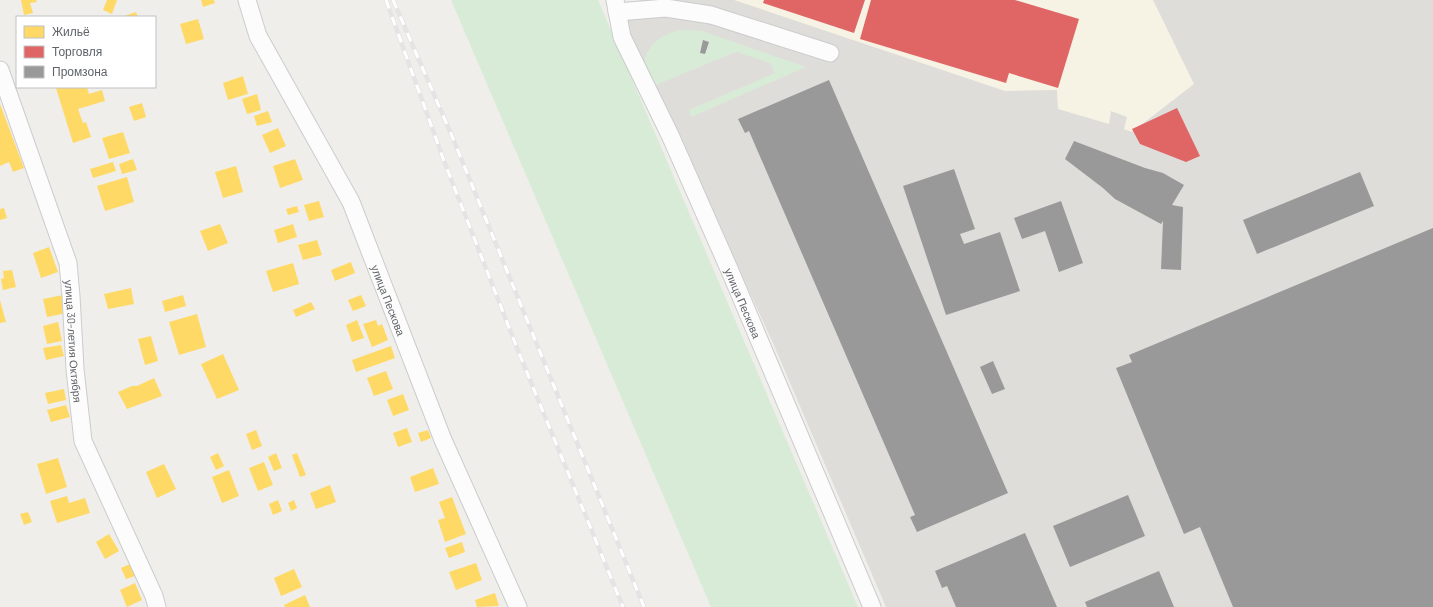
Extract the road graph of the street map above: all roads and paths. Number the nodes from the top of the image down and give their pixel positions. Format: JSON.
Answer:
{"nodes":[{"id":1,"x":247,"y":0,"type":"edge"},
{"id":2,"x":616,"y":6,"type":"edge"},
{"id":3,"x":830,"y":53,"type":"dead end"},
{"id":4,"x":0,"y":70,"type":"edge"},
{"id":5,"x":158,"y":607,"type":"edge"},
{"id":6,"x":518,"y":607,"type":"edge"},
{"id":7,"x":872,"y":607,"type":"edge"}],
"edges":[{"from":1,"to":6,"type":"street","name":"улица Пескова"},
{"from":2,"to":3,"type":"street"},
{"from":2,"to":7,"type":"street","name":"улица Пескова"},
{"from":4,"to":5,"type":"street","name":"улица 30-летия Октября"}]}
